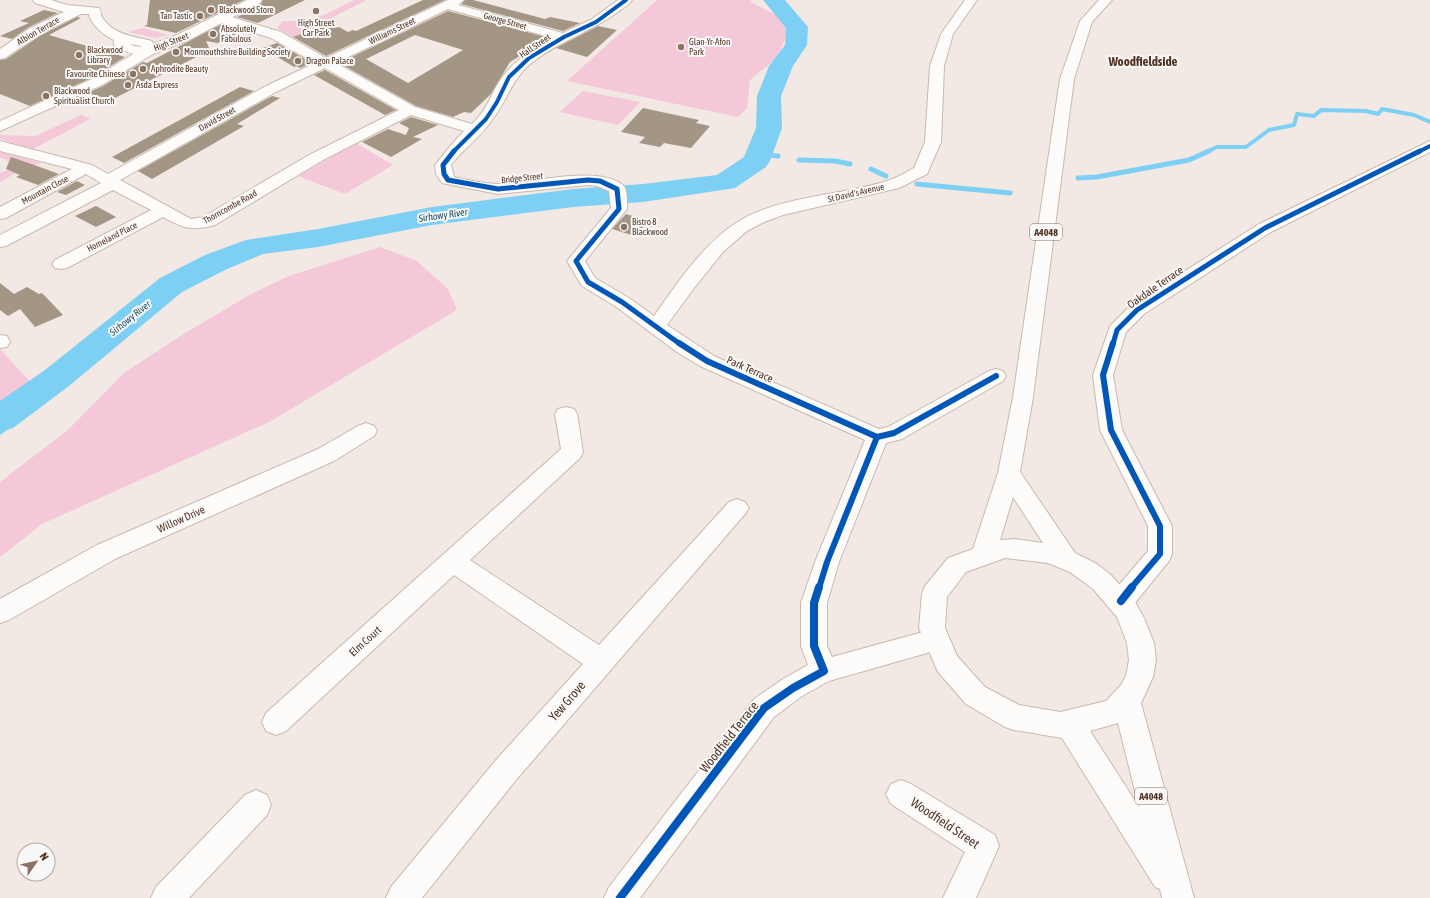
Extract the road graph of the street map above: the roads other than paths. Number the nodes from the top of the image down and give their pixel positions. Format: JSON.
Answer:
{"nodes":[{"id":1,"x":39,"y":0,"type":"edge"},
{"id":2,"x":256,"y":0,"type":"edge"},
{"id":3,"x":626,"y":0,"type":"edge"},
{"id":4,"x":970,"y":0,"type":"edge"},
{"id":5,"x":1106,"y":0,"type":"edge"},
{"id":6,"x":452,"y":3,"type":"edge"},
{"id":7,"x":77,"y":11,"type":"junction"},
{"id":8,"x":221,"y":18,"type":"junction"},
{"id":9,"x":564,"y":37,"type":"junction"},
{"id":10,"x":148,"y":51,"type":"junction"},
{"id":11,"x":0,"y":55,"type":"edge"},
{"id":12,"x":326,"y":63,"type":"junction"},
{"id":13,"x":410,"y":110,"type":"junction"},
{"id":14,"x":0,"y":127,"type":"edge"},
{"id":15,"x":475,"y":129,"type":"junction"},
{"id":16,"x":0,"y":146,"type":"edge"},
{"id":17,"x":1430,"y":146,"type":"edge"},
{"id":18,"x":86,"y":168,"type":"junction"},
{"id":19,"x":111,"y":182,"type":"junction"},
{"id":20,"x":619,"y":209,"type":"joint"},
{"id":21,"x":164,"y":210,"type":"junction"},
{"id":22,"x":2,"y":213,"type":"edge"},
{"id":23,"x":22,"y":219,"type":"dead end"},
{"id":24,"x":0,"y":242,"type":"edge"},
{"id":25,"x":61,"y":264,"type":"dead end"},
{"id":26,"x":656,"y":327,"type":"junction"},
{"id":27,"x":996,"y":376,"type":"dead end"},
{"id":28,"x":566,"y":414,"type":"dead end"},
{"id":29,"x":366,"y":431,"type":"dead end"},
{"id":30,"x":877,"y":437,"type":"junction"},
{"id":31,"x":1009,"y":473,"type":"junction"},
{"id":32,"x":737,"y":508,"type":"dead end"},
{"id":33,"x":984,"y":552,"type":"junction"},
{"id":34,"x":453,"y":560,"type":"junction"},
{"id":35,"x":1067,"y":560,"type":"junction"},
{"id":36,"x":1121,"y":601,"type":"junction"},
{"id":37,"x":0,"y":612,"type":"edge"},
{"id":38,"x":934,"y":640,"type":"junction"},
{"id":39,"x":602,"y":662,"type":"junction"},
{"id":40,"x":824,"y":671,"type":"junction"},
{"id":41,"x":1126,"y":700,"type":"junction"},
{"id":42,"x":276,"y":722,"type":"dead end"},
{"id":43,"x":1070,"y":726,"type":"junction"},
{"id":44,"x":902,"y":794,"type":"dead end"},
{"id":45,"x":256,"y":805,"type":"dead end"},
{"id":46,"x":1177,"y":895,"type":"edge"},
{"id":47,"x":167,"y":898,"type":"edge"},
{"id":48,"x":402,"y":898,"type":"edge"},
{"id":49,"x":620,"y":898,"type":"edge"},
{"id":50,"x":959,"y":898,"type":"edge"}],
"edges":[{"from":1,"to":7,"type":"street"},
{"from":2,"to":8,"type":"street","name":"High Street"},
{"from":3,"to":9,"type":"street","name":"Hall Street"},
{"from":4,"to":26,"type":"street","name":"St David's Avenue"},
{"from":5,"to":31,"type":"street","number":"A4048"},
{"from":6,"to":9,"type":"street","name":"George Street"},
{"from":6,"to":12,"type":"street","name":"Williams Street"},
{"from":7,"to":10,"type":"street"},
{"from":7,"to":11,"type":"street","name":"Albion Terrace"},
{"from":8,"to":10,"type":"street","name":"High Street"},
{"from":8,"to":12,"type":"street"},
{"from":9,"to":15,"type":"street","name":"Hall Street"},
{"from":10,"to":14,"type":"street","name":"High Street"},
{"from":12,"to":13,"type":"street"},
{"from":12,"to":19,"type":"street","name":"David Street"},
{"from":13,"to":15,"type":"street"},
{"from":13,"to":21,"type":"street","name":"Thorncombe Road"},
{"from":15,"to":20,"type":"street","name":"Bridge Street"},
{"from":16,"to":18,"type":"street","name":"Thorncombe Road"},
{"from":17,"to":36,"type":"street","name":"Oakdale Terrace"},
{"from":18,"to":19,"type":"street","name":"Thorncombe Road"},
{"from":18,"to":22,"type":"street","name":"Mountain Close"},
{"from":19,"to":21,"type":"street","name":"Thorncombe Road"},
{"from":19,"to":24,"type":"street","name":"David Street"},
{"from":20,"to":26,"type":"street","name":"Park Terrace"},
{"from":21,"to":25,"type":"street","name":"Homeland Place"},
{"from":22,"to":23,"type":"street","name":"Mountain Close"},
{"from":26,"to":30,"type":"street","name":"Park Terrace"},
{"from":27,"to":30,"type":"street"},
{"from":28,"to":34,"type":"street","name":"Elm Court"},
{"from":29,"to":37,"type":"street","name":"Willow Drive"},
{"from":30,"to":40,"type":"street"},
{"from":31,"to":33,"type":"street","number":"A4048"},
{"from":31,"to":35,"type":"street"},
{"from":32,"to":39,"type":"street","name":"Yew Grove"},
{"from":33,"to":35,"type":"street"},
{"from":33,"to":38,"type":"street"},
{"from":34,"to":39,"type":"street"},
{"from":34,"to":42,"type":"street","name":"Elm Court"},
{"from":35,"to":36,"type":"street"},
{"from":36,"to":41,"type":"street"},
{"from":38,"to":40,"type":"street","name":"Woodfield Terrace"},
{"from":38,"to":43,"type":"street"},
{"from":39,"to":48,"type":"street","name":"Yew Grove"},
{"from":40,"to":49,"type":"street","name":"Woodfield Terrace"},
{"from":41,"to":43,"type":"street"},
{"from":41,"to":46,"type":"street","number":"A4048"},
{"from":43,"to":46,"type":"street","number":"A4048"},
{"from":44,"to":50,"type":"street","name":"Woodfield Street"},
{"from":45,"to":47,"type":"street"}]}
